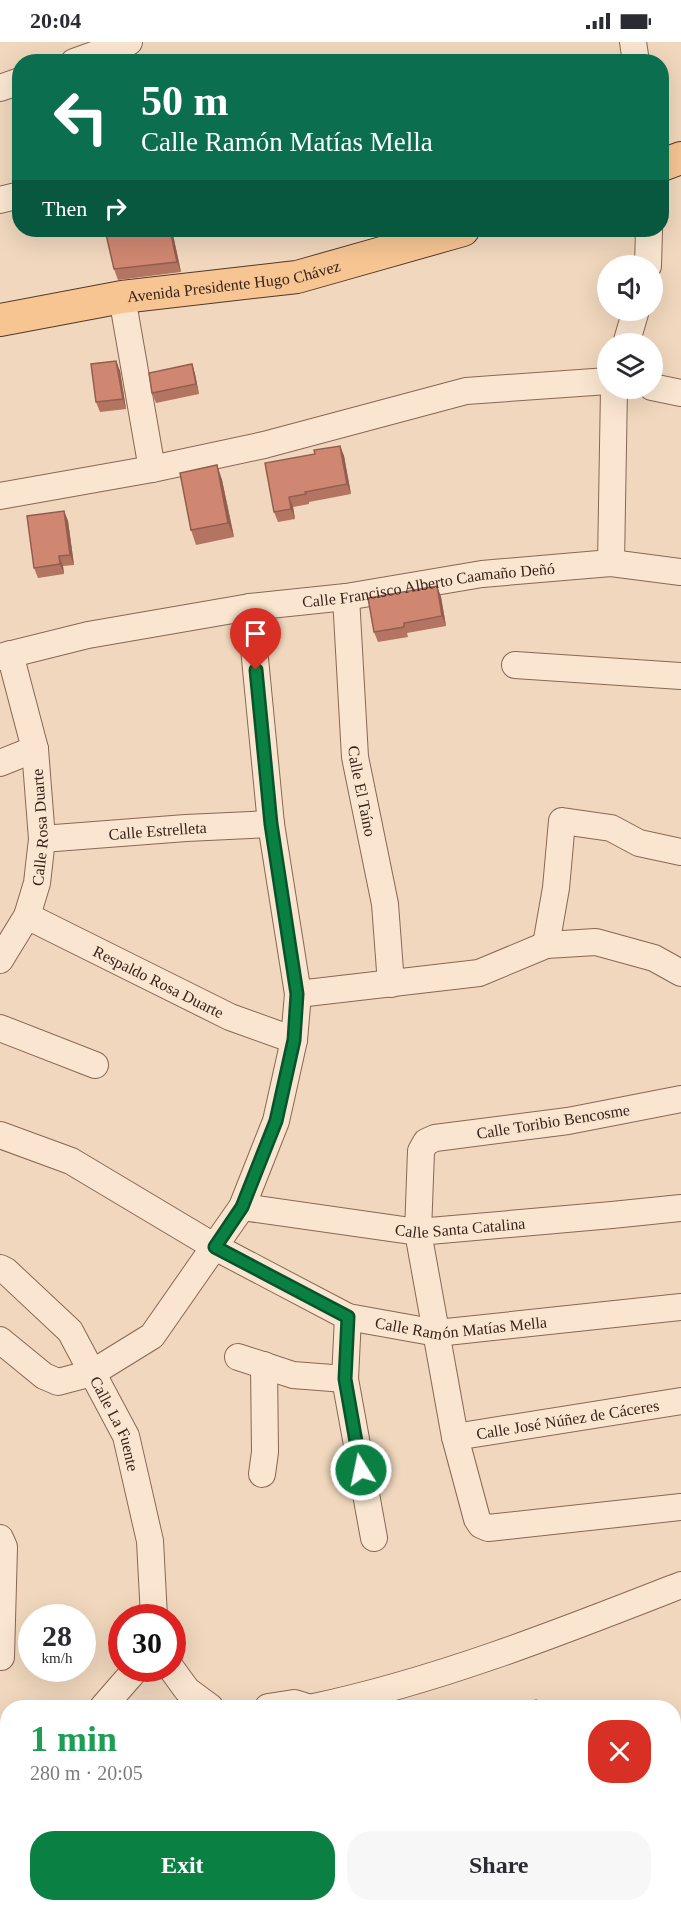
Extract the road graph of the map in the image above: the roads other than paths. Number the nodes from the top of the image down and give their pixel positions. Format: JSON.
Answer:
{"nodes":[{"id":1,"x":129,"y":42,"type":"edge"},
{"id":2,"x":96,"y":54,"type":"edge"},
{"id":3,"x":438,"y":237,"type":"edge"},
{"id":4,"x":649,"y":237,"type":"edge"},
{"id":5,"x":648,"y":255,"type":"edge"},
{"id":6,"x":122,"y":297,"type":"junction"},
{"id":7,"x":0,"y":320,"type":"edge"},
{"id":8,"x":597,"y":382,"type":"edge"},
{"id":9,"x":663,"y":389,"type":"edge"},
{"id":10,"x":681,"y":393,"type":"edge"},
{"id":11,"x":614,"y":399,"type":"edge"},
{"id":12,"x":152,"y":469,"type":"junction"},
{"id":13,"x":0,"y":496,"type":"edge"},
{"id":14,"x":611,"y":563,"type":"junction"},
{"id":15,"x":681,"y":572,"type":"edge"},
{"id":16,"x":346,"y":597,"type":"junction"},
{"id":17,"x":250,"y":608,"type":"junction"},
{"id":18,"x":5,"y":655,"type":"edge"},
{"id":19,"x":515,"y":665,"type":"dead end"},
{"id":20,"x":681,"y":676,"type":"edge"},
{"id":21,"x":35,"y":749,"type":"junction"},
{"id":22,"x":0,"y":763,"type":"edge"},
{"id":23,"x":271,"y":824,"type":"junction"},
{"id":24,"x":42,"y":839,"type":"junction"},
{"id":25,"x":681,"y":852,"type":"edge"},
{"id":26,"x":27,"y":916,"type":"junction"},
{"id":27,"x":546,"y":945,"type":"junction"},
{"id":28,"x":0,"y":960,"type":"edge"},
{"id":29,"x":679,"y":966,"type":"edge"},
{"id":30,"x":391,"y":984,"type":"junction"},
{"id":31,"x":297,"y":994,"type":"junction"},
{"id":32,"x":0,"y":1028,"type":"edge"},
{"id":33,"x":294,"y":1040,"type":"junction"},
{"id":34,"x":95,"y":1065,"type":"dead end"},
{"id":35,"x":681,"y":1099,"type":"edge"},
{"id":36,"x":0,"y":1135,"type":"edge"},
{"id":37,"x":242,"y":1207,"type":"junction"},
{"id":38,"x":681,"y":1208,"type":"edge"},
{"id":39,"x":418,"y":1232,"type":"junction"},
{"id":40,"x":215,"y":1247,"type":"junction"},
{"id":41,"x":0,"y":1268,"type":"edge"},
{"id":42,"x":681,"y":1307,"type":"edge"},
{"id":43,"x":348,"y":1317,"type":"junction"},
{"id":44,"x":436,"y":1333,"type":"junction"},
{"id":45,"x":0,"y":1340,"type":"edge"},
{"id":46,"x":238,"y":1357,"type":"dead end"},
{"id":47,"x":264,"y":1365,"type":"junction"},
{"id":48,"x":92,"y":1373,"type":"junction"},
{"id":49,"x":345,"y":1379,"type":"junction"},
{"id":50,"x":681,"y":1401,"type":"edge"},
{"id":51,"x":455,"y":1437,"type":"junction"},
{"id":52,"x":262,"y":1474,"type":"dead end"},
{"id":53,"x":681,"y":1507,"type":"edge"},
{"id":54,"x":0,"y":1538,"type":"edge"},
{"id":55,"x":374,"y":1538,"type":"dead end"},
{"id":56,"x":681,"y":1585,"type":"edge"},
{"id":57,"x":153,"y":1604,"type":"edge"},
{"id":58,"x":1,"y":1657,"type":"edge"},
{"id":59,"x":124,"y":1682,"type":"edge"},
{"id":60,"x":182,"y":1682,"type":"edge"},
{"id":61,"x":109,"y":1700,"type":"edge"},
{"id":62,"x":201,"y":1700,"type":"edge"},
{"id":63,"x":345,"y":1700,"type":"edge"}],
"edges":[{"from":1,"to":2,"type":"street"},
{"from":3,"to":6,"type":"main road","name":"Avenida Presidente Hugo Chávez"},
{"from":4,"to":5,"type":"street"},
{"from":6,"to":7,"type":"main road","name":"Avenida Presidente Hugo Chávez"},
{"from":6,"to":12,"type":"street"},
{"from":8,"to":12,"type":"street"},
{"from":9,"to":10,"type":"street"},
{"from":11,"to":14,"type":"street"},
{"from":12,"to":13,"type":"street"},
{"from":14,"to":15,"type":"street","name":"Calle Francisco Alberto Caamaño Deñó"},
{"from":14,"to":16,"type":"street","name":"Calle Francisco Alberto Caamaño Deñó"},
{"from":16,"to":17,"type":"street","name":"Calle Francisco Alberto Caamaño Deñó"},
{"from":16,"to":30,"type":"street","name":"Calle El Taíno"},
{"from":17,"to":18,"type":"street","name":"Calle Francisco Alberto Caamaño Deñó"},
{"from":17,"to":23,"type":"street"},
{"from":18,"to":21,"type":"street","name":"Calle Rosa Duarte"},
{"from":19,"to":20,"type":"street"},
{"from":21,"to":22,"type":"street"},
{"from":21,"to":24,"type":"street","name":"Calle Rosa Duarte"},
{"from":23,"to":24,"type":"street","name":"Calle Estrelleta"},
{"from":23,"to":31,"type":"street"},
{"from":24,"to":26,"type":"street","name":"Calle Rosa Duarte"},
{"from":25,"to":27,"type":"street"},
{"from":26,"to":28,"type":"street","name":"Calle Rosa Duarte"},
{"from":26,"to":33,"type":"street","name":"Respaldo Rosa Duarte"},
{"from":27,"to":29,"type":"street"},
{"from":27,"to":30,"type":"street"},
{"from":30,"to":31,"type":"street"},
{"from":31,"to":33,"type":"street"},
{"from":32,"to":34,"type":"street"},
{"from":33,"to":37,"type":"street"},
{"from":35,"to":39,"type":"street","name":"Calle Toribio Bencosme"},
{"from":36,"to":40,"type":"street","name":"Calle Ramón Matías Mella"},
{"from":37,"to":39,"type":"street","name":"Calle Santa Catalina"},
{"from":37,"to":40,"type":"street"},
{"from":38,"to":39,"type":"street","name":"Calle Santa Catalina"},
{"from":39,"to":44,"type":"street"},
{"from":40,"to":43,"type":"street","name":"Calle Ramón Matías Mella"},
{"from":40,"to":48,"type":"street"},
{"from":41,"to":48,"type":"street","name":"Calle La Fuente"},
{"from":42,"to":44,"type":"street","name":"Calle Ramón Matías Mella"},
{"from":43,"to":44,"type":"street","name":"Calle Ramón Matías Mella"},
{"from":43,"to":49,"type":"street"},
{"from":44,"to":51,"type":"street"},
{"from":45,"to":48,"type":"street"},
{"from":46,"to":47,"type":"street"},
{"from":47,"to":49,"type":"street"},
{"from":47,"to":52,"type":"street"},
{"from":48,"to":57,"type":"street","name":"Calle La Fuente"},
{"from":49,"to":55,"type":"street"},
{"from":50,"to":51,"type":"street","name":"Calle José Núñez de Cáceres"},
{"from":51,"to":53,"type":"street"},
{"from":54,"to":58,"type":"street"},
{"from":56,"to":63,"type":"street"},
{"from":59,"to":61,"type":"street"},
{"from":60,"to":62,"type":"street"}]}
